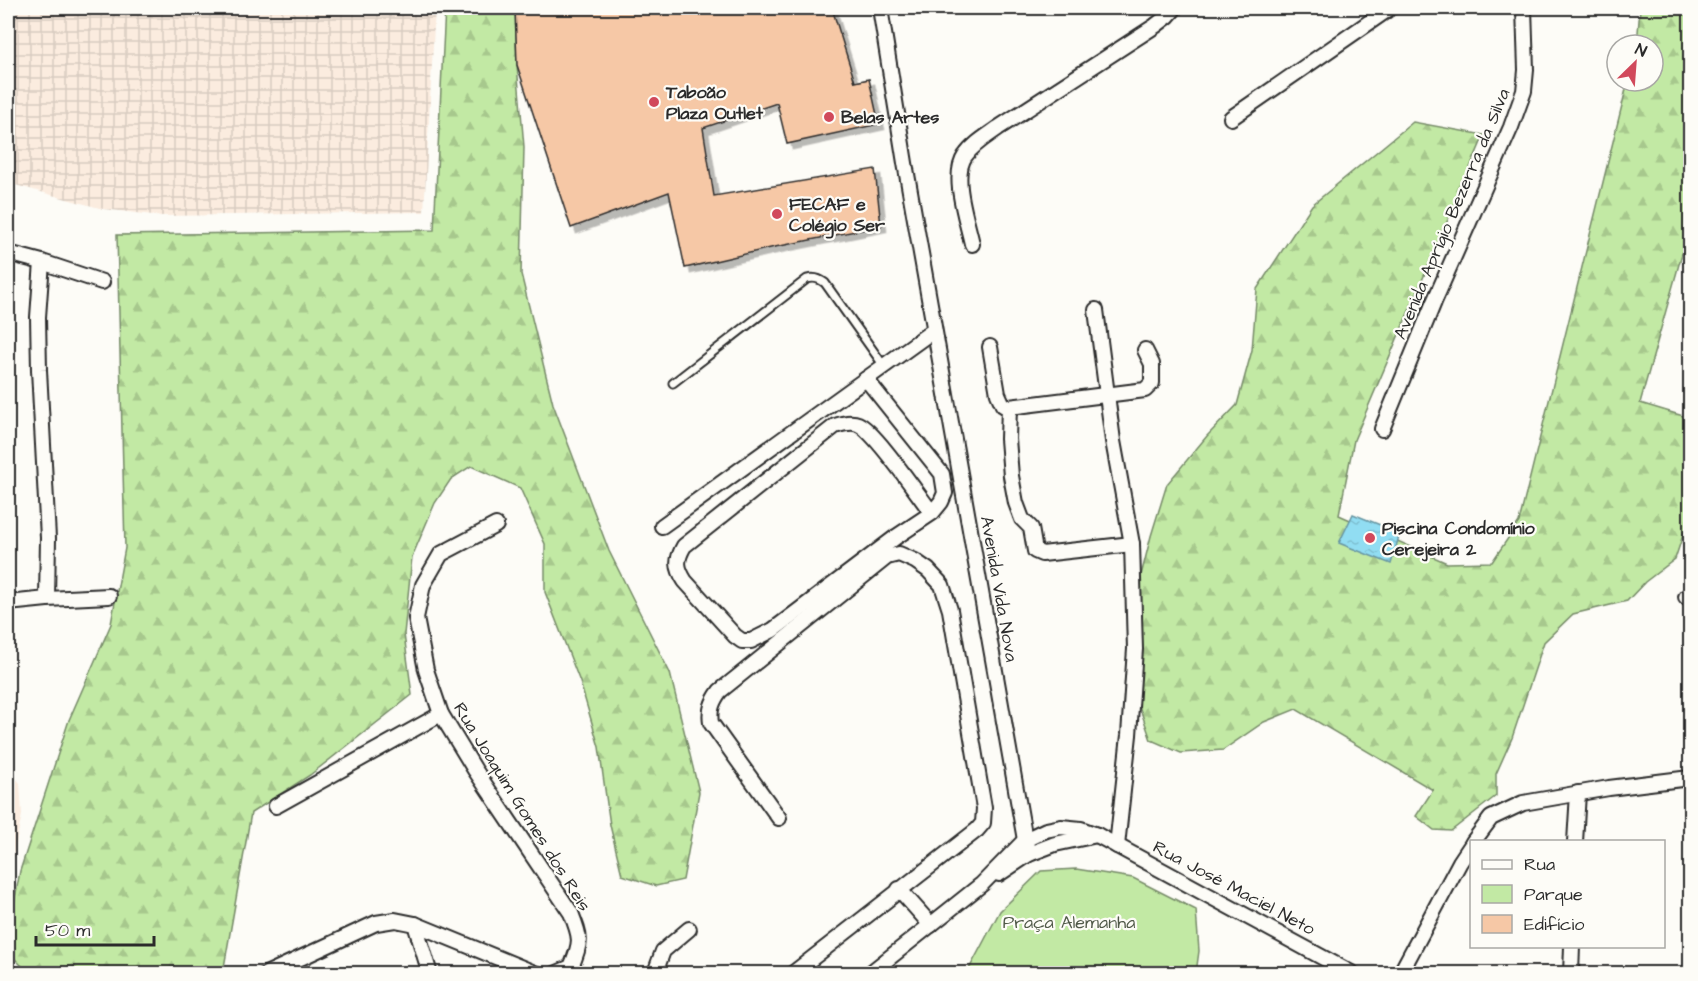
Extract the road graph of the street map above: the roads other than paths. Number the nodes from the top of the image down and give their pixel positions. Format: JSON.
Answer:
{"nodes":[{"id":1,"x":879,"y":8,"type":"edge"},
{"id":2,"x":1175,"y":8,"type":"edge"},
{"id":3,"x":1390,"y":8,"type":"edge"},
{"id":4,"x":1524,"y":8,"type":"edge"},
{"id":5,"x":1231,"y":118,"type":"dead end"},
{"id":6,"x":972,"y":244,"type":"dead end"},
{"id":7,"x":8,"y":253,"type":"edge"},
{"id":8,"x":42,"y":262,"type":"junction"},
{"id":9,"x":102,"y":282,"type":"dead end"},
{"id":10,"x":1096,"y":310,"type":"dead end"},
{"id":11,"x":934,"y":330,"type":"junction"},
{"id":12,"x":990,"y":347,"type":"dead end"},
{"id":13,"x":1146,"y":350,"type":"dead end"},
{"id":14,"x":884,"y":366,"type":"junction"},
{"id":15,"x":866,"y":379,"type":"junction"},
{"id":16,"x":672,"y":383,"type":"dead end"},
{"id":17,"x":1108,"y":394,"type":"junction"},
{"id":18,"x":1010,"y":407,"type":"junction"},
{"id":19,"x":1382,"y":429,"type":"dead end"},
{"id":20,"x":932,"y":513,"type":"junction"},
{"id":21,"x":496,"y":525,"type":"dead end"},
{"id":22,"x":662,"y":526,"type":"dead end"},
{"id":23,"x":1132,"y":544,"type":"junction"},
{"id":24,"x":109,"y":596,"type":"dead end"},
{"id":25,"x":47,"y":599,"type":"junction"},
{"id":26,"x":8,"y":603,"type":"edge"},
{"id":27,"x":441,"y":714,"type":"junction"},
{"id":28,"x":1690,"y":778,"type":"edge"},
{"id":29,"x":1578,"y":794,"type":"junction"},
{"id":30,"x":276,"y":806,"type":"dead end"},
{"id":31,"x":779,"y":818,"type":"dead end"},
{"id":32,"x":1096,"y":835,"type":"junction"},
{"id":33,"x":1025,"y":840,"type":"junction"},
{"id":34,"x":1474,"y":840,"type":"edge"},
{"id":35,"x":1575,"y":840,"type":"edge"},
{"id":36,"x":1117,"y":846,"type":"junction"},
{"id":37,"x":1470,"y":846,"type":"edge"},
{"id":38,"x":1029,"y":854,"type":"junction"},
{"id":39,"x":982,"y":884,"type":"junction"},
{"id":40,"x":900,"y":889,"type":"junction"},
{"id":41,"x":415,"y":924,"type":"junction"},
{"id":42,"x":931,"y":925,"type":"junction"},
{"id":43,"x":689,"y":929,"type":"dead end"},
{"id":44,"x":1572,"y":948,"type":"edge"},
{"id":45,"x":266,"y":974,"type":"edge"},
{"id":46,"x":430,"y":974,"type":"edge"},
{"id":47,"x":537,"y":974,"type":"edge"},
{"id":48,"x":555,"y":974,"type":"edge"},
{"id":49,"x":658,"y":974,"type":"edge"},
{"id":50,"x":792,"y":974,"type":"edge"},
{"id":51,"x":870,"y":974,"type":"edge"},
{"id":52,"x":1353,"y":974,"type":"edge"},
{"id":53,"x":1400,"y":974,"type":"edge"},
{"id":54,"x":1571,"y":974,"type":"edge"}],
"edges":[{"from":1,"to":11,"type":"street","name":"Avenida Vida Nova"},
{"from":2,"to":6,"type":"street"},
{"from":3,"to":5,"type":"street"},
{"from":4,"to":19,"type":"street","name":"Avenida Aprígio Bezerra da Silva"},
{"from":7,"to":8,"type":"street"},
{"from":8,"to":9,"type":"street"},
{"from":8,"to":25,"type":"street"},
{"from":10,"to":17,"type":"street"},
{"from":11,"to":14,"type":"street"},
{"from":11,"to":33,"type":"street","name":"Avenida Vida Nova"},
{"from":12,"to":18,"type":"street"},
{"from":13,"to":17,"type":"street"},
{"from":14,"to":15,"type":"street"},
{"from":14,"to":16,"type":"lane"},
{"from":15,"to":20,"type":"street"},
{"from":15,"to":22,"type":"street"},
{"from":17,"to":18,"type":"street"},
{"from":17,"to":23,"type":"street"},
{"from":18,"to":23,"type":"street"},
{"from":20,"to":20,"type":"street"},
{"from":21,"to":27,"type":"street","name":"Rua Joaquim Gomes dos Reis"},
{"from":23,"to":36,"type":"street"},
{"from":24,"to":25,"type":"street"},
{"from":25,"to":26,"type":"street"},
{"from":27,"to":30,"type":"street"},
{"from":27,"to":48,"type":"street","name":"Rua Joaquim Gomes dos Reis"},
{"from":28,"to":29,"type":"street"},
{"from":29,"to":34,"type":"street"},
{"from":29,"to":35,"type":"street"},
{"from":31,"to":40,"type":"street"},
{"from":32,"to":33,"type":"street","name":"Rua José Maciel Neto"},
{"from":32,"to":36,"type":"street","name":"Rua José Maciel Neto"},
{"from":32,"to":38,"type":"street","name":"Rua José Maciel Neto"},
{"from":33,"to":38,"type":"street","name":"Avenida Vida Nova"},
{"from":33,"to":39,"type":"street","name":"Rua José Maciel Neto"},
{"from":36,"to":52,"type":"street","name":"Rua José Maciel Neto"},
{"from":37,"to":53,"type":"street"},
{"from":38,"to":39,"type":"street","name":"Rua José Maciel Neto"},
{"from":39,"to":42,"type":"street","name":"Rua José Maciel Neto"},
{"from":40,"to":42,"type":"street"},
{"from":40,"to":50,"type":"street"},
{"from":41,"to":45,"type":"street"},
{"from":41,"to":46,"type":"street"},
{"from":41,"to":47,"type":"street"},
{"from":42,"to":51,"type":"street","name":"Rua José Maciel Neto"},
{"from":43,"to":49,"type":"street"},
{"from":44,"to":54,"type":"street"}]}
